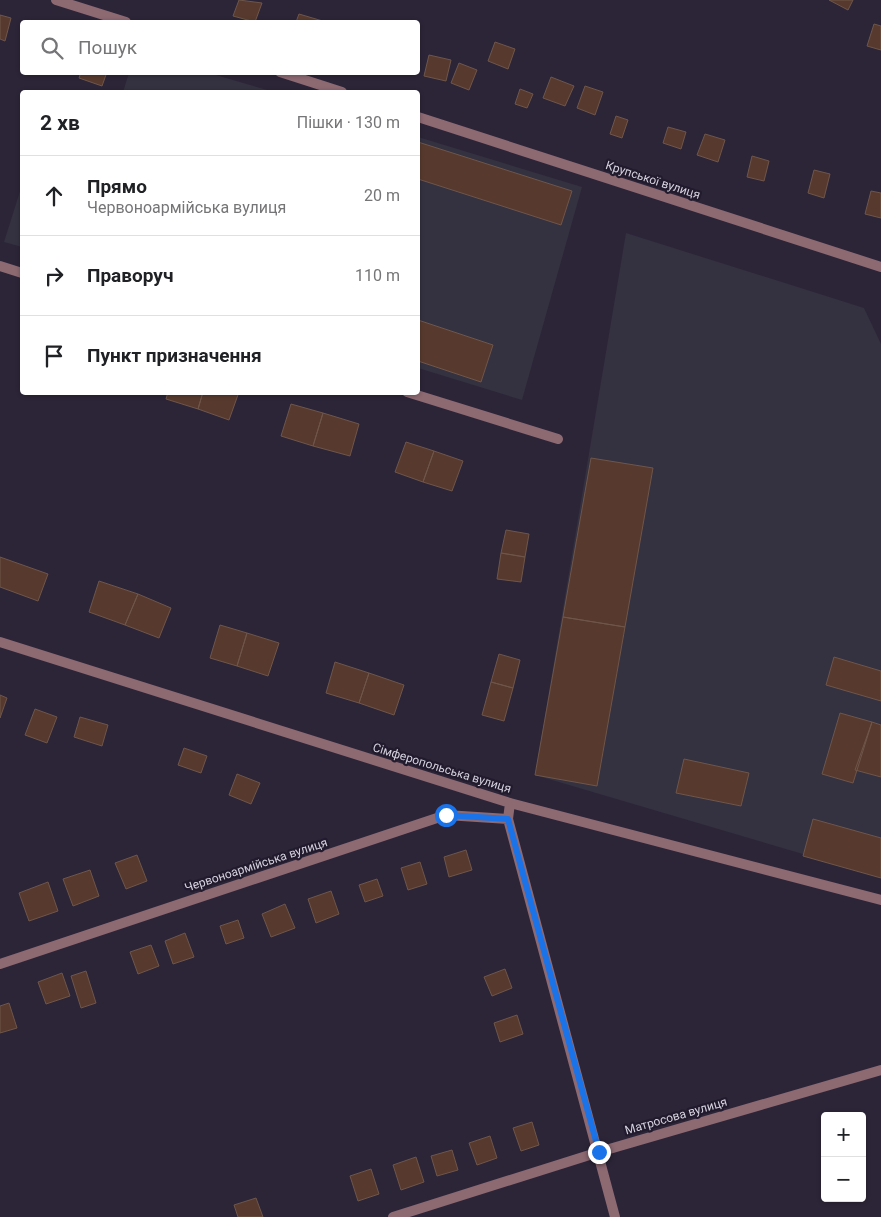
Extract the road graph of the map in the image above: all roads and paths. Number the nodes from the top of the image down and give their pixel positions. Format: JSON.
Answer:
{"nodes":[{"id":1,"x":56,"y":0,"type":"edge"},
{"id":2,"x":120,"y":20,"type":"edge"},
{"id":3,"x":289,"y":75,"type":"edge"},
{"id":4,"x":336,"y":90,"type":"edge"},
{"id":5,"x":420,"y":118,"type":"edge"},
{"id":6,"x":0,"y":266,"type":"edge"},
{"id":7,"x":881,"y":268,"type":"edge"},
{"id":8,"x":20,"y":272,"type":"edge"},
{"id":9,"x":417,"y":395,"type":"edge"},
{"id":10,"x":558,"y":439,"type":"dead end"},
{"id":11,"x":0,"y":642,"type":"edge"},
{"id":12,"x":510,"y":803,"type":"junction"},
{"id":13,"x":508,"y":819,"type":"junction"},
{"id":14,"x":881,"y":900,"type":"edge"},
{"id":15,"x":0,"y":964,"type":"edge"},
{"id":16,"x":881,"y":1070,"type":"edge"},
{"id":17,"x":599,"y":1152,"type":"junction"},
{"id":18,"x":393,"y":1217,"type":"edge"},
{"id":19,"x":615,"y":1217,"type":"edge"}],
"edges":[{"from":1,"to":2,"type":"street"},
{"from":3,"to":4,"type":"street"},
{"from":5,"to":7,"type":"street","name":"Крупської вулиця"},
{"from":6,"to":8,"type":"street"},
{"from":9,"to":10,"type":"street"},
{"from":11,"to":12,"type":"street","name":"Сімферопольська вулиця"},
{"from":12,"to":13,"type":"street"},
{"from":12,"to":14,"type":"street","name":"Сімферопольська вулиця"},
{"from":13,"to":15,"type":"street","name":"Червоноармійська вулиця"},
{"from":13,"to":17,"type":"street"},
{"from":16,"to":17,"type":"street","name":"Матросова вулиця"},
{"from":17,"to":18,"type":"street","name":"Матросова вулиця"},
{"from":17,"to":19,"type":"street"}]}
